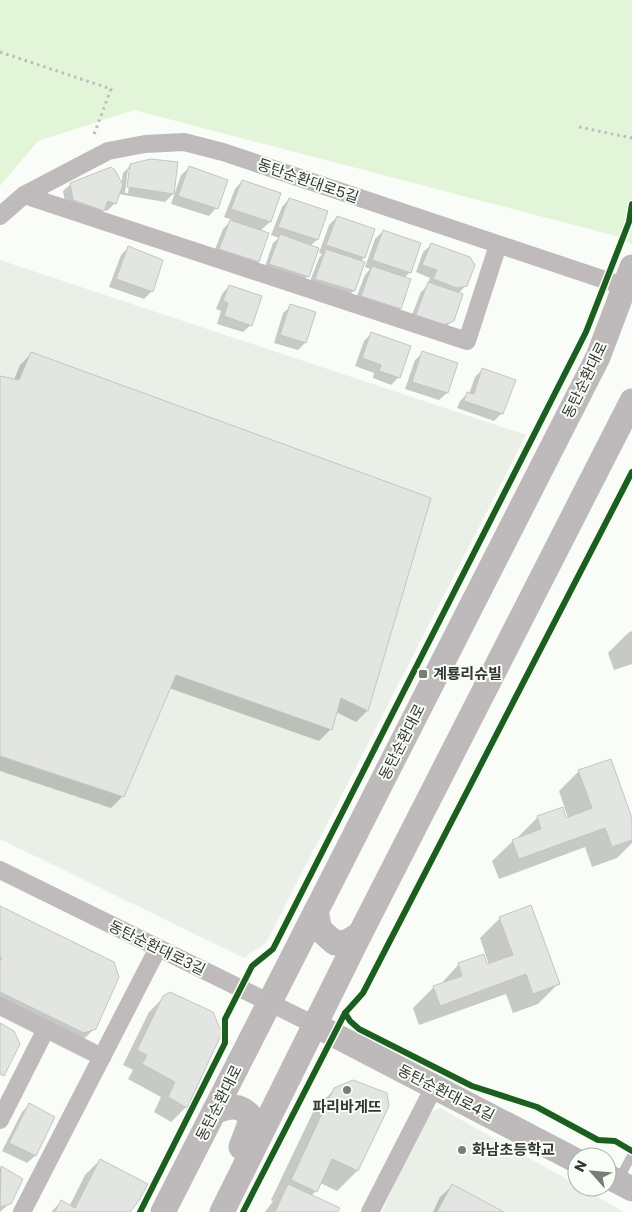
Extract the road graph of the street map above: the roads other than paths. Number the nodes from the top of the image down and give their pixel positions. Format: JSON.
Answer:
{"nodes":[{"id":1,"x":24,"y":195,"type":"junction"},
{"id":2,"x":0,"y":216,"type":"edge"},
{"id":3,"x":498,"y":245,"type":"junction"},
{"id":4,"x":630,"y":281,"type":"edge"},
{"id":5,"x":632,"y":400,"type":"edge"},
{"id":6,"x":0,"y":870,"type":"edge"},
{"id":7,"x":316,"y":911,"type":"junction"},
{"id":8,"x":360,"y":934,"type":"junction"},
{"id":9,"x":158,"y":948,"type":"junction"},
{"id":10,"x":269,"y":1003,"type":"junction"},
{"id":11,"x":0,"y":1006,"type":"edge"},
{"id":12,"x":315,"y":1025,"type":"junction"},
{"id":13,"x":46,"y":1029,"type":"junction"},
{"id":14,"x":102,"y":1057,"type":"junction"},
{"id":15,"x":434,"y":1087,"type":"junction"},
{"id":16,"x":214,"y":1112,"type":"junction"},
{"id":17,"x":0,"y":1120,"type":"edge"},
{"id":18,"x":632,"y":1155,"type":"edge"},
{"id":19,"x":567,"y":1156,"type":"edge"},
{"id":20,"x":619,"y":1182,"type":"edge"},
{"id":21,"x":22,"y":1212,"type":"edge"},
{"id":22,"x":163,"y":1212,"type":"edge"},
{"id":23,"x":209,"y":1212,"type":"edge"},
{"id":24,"x":222,"y":1212,"type":"edge"},
{"id":25,"x":370,"y":1212,"type":"edge"}],
"edges":[{"from":1,"to":2,"type":"street","name":"동탄순환대로5길"},
{"from":1,"to":3,"type":"street","name":"동탄순환대로5길"},
{"from":1,"to":3,"type":"street"},
{"from":3,"to":4,"type":"street","name":"동탄순환대로5길"},
{"from":4,"to":7,"type":"main road","name":"동탄순환대로"},
{"from":5,"to":8,"type":"main road"},
{"from":6,"to":9,"type":"street","name":"동탄순환대로3길"},
{"from":7,"to":8,"type":"main road"},
{"from":7,"to":10,"type":"main road","name":"동탄순환대로"},
{"from":8,"to":12,"type":"main road"},
{"from":9,"to":10,"type":"street","name":"동탄순환대로3길"},
{"from":9,"to":14,"type":"street"},
{"from":10,"to":12,"type":"street","name":"동탄순환대로3길"},
{"from":10,"to":16,"type":"main road","name":"동탄순환대로"},
{"from":11,"to":13,"type":"street"},
{"from":12,"to":15,"type":"main road","name":"동탄순환대로4길"},
{"from":12,"to":24,"type":"main road"},
{"from":13,"to":14,"type":"street"},
{"from":13,"to":17,"type":"street"},
{"from":14,"to":21,"type":"street"},
{"from":15,"to":19,"type":"main road","name":"동탄순환대로4길"},
{"from":15,"to":25,"type":"street"},
{"from":16,"to":22,"type":"main road","name":"동탄순환대로"},
{"from":16,"to":23,"type":"main road"},
{"from":18,"to":20,"type":"lane"}]}
